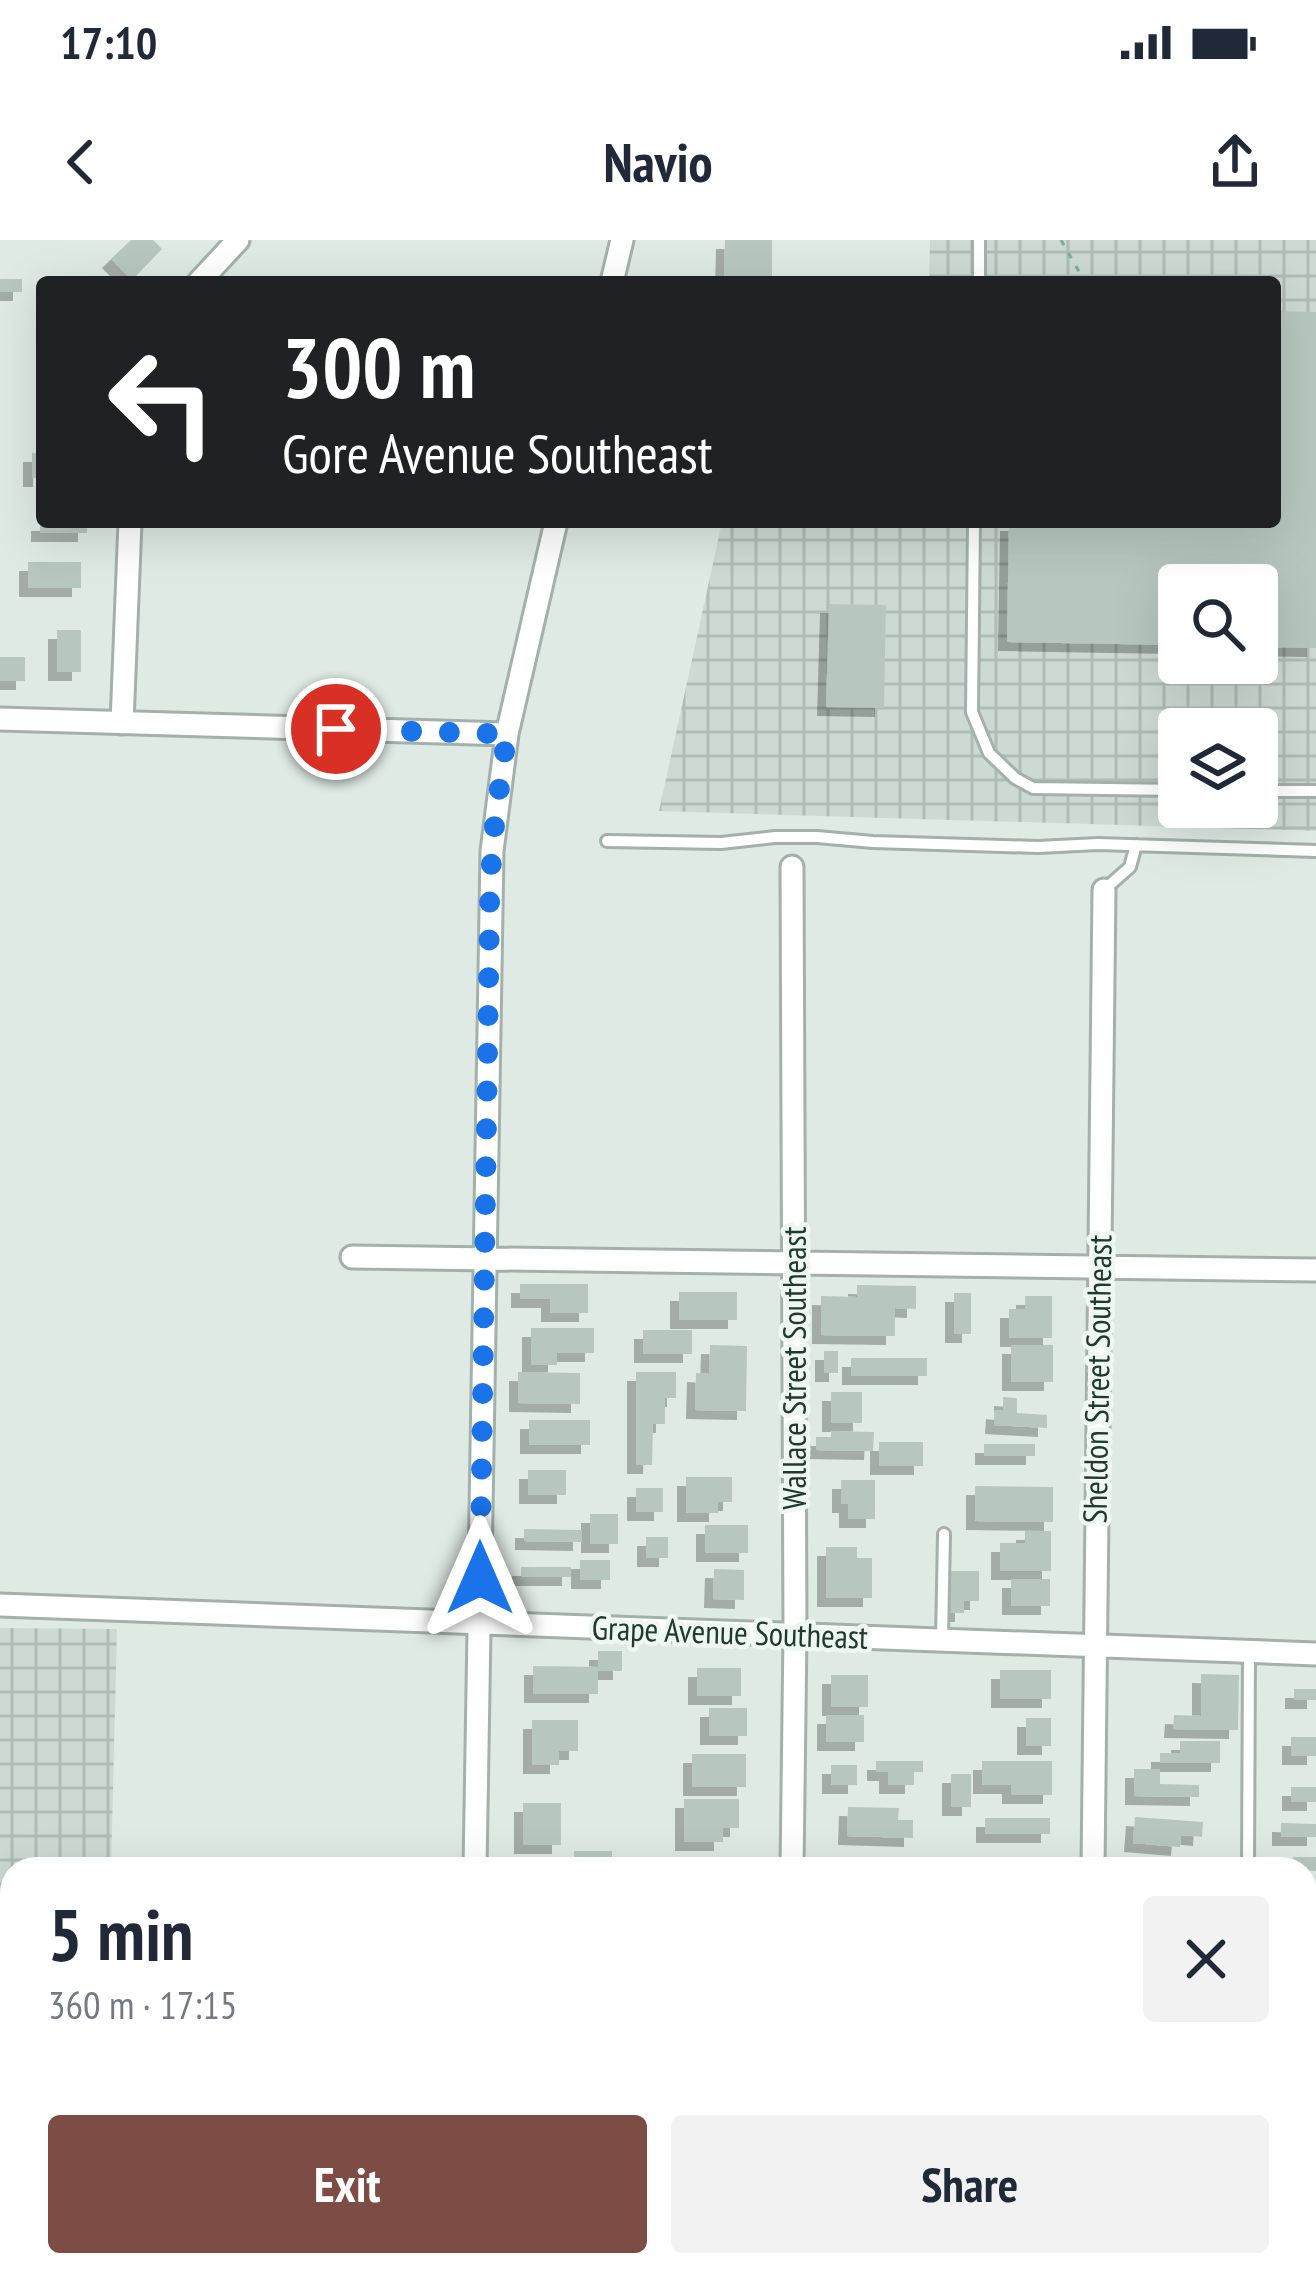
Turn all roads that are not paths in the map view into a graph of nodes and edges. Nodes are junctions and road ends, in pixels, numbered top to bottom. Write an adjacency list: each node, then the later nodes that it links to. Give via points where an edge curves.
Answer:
1 (238, 240): 4 (street)
2 (622, 240): 5 (street)
3 (980, 240): 6 (lane)
4 (205, 276)
5 (613, 276)
6 (979, 276)
7 (130, 528): 11 (street)
8 (555, 528): 12 (street)
9 (974, 528): 13 (lane, via 971,712 989,753 1033,788)
10 (0, 719): 11 (street)
11 (122, 723): 12 (street)
12 (507, 734): 22 (street, via 490,880)
13 (1158, 790)
14 (1278, 790): 15 (lane)
15 (1316, 791)
16 (608, 841): 17 (lane)
17 (1136, 845): 18 (lane); 20 (lane, via 1130,867)
18 (1316, 851)
19 (792, 867): 23 (street, Wallace Street Southeast)
20 (1104, 890): 24 (street, Sheldon Street Southeast)
21 (352, 1257): 22 (street)
22 (484, 1257): 23 (street); 28 (street)
23 (794, 1263): 24 (street); 29 (street, Wallace Street Southeast)
24 (1099, 1268): 25 (street); 31 (street, Sheldon Street Southeast)
25 (1316, 1270)
26 (944, 1534): 30 (lane)
27 (0, 1605): 28 (street, Grape Avenue Southeast)
28 (480, 1624): 29 (street, Grape Avenue Southeast); 34 (street)
29 (795, 1633): 30 (street, Grape Avenue Southeast); 35 (street, Wallace Street Southeast)
30 (942, 1639): 31 (street, Grape Avenue Southeast)
31 (1094, 1645): 32 (street, Grape Avenue Southeast); 36 (street, Sheldon Street Southeast)
32 (1249, 1651): 33 (street, Grape Avenue Southeast); 37 (lane)
33 (1316, 1654)
34 (475, 1857)
35 (792, 1857)
36 (1093, 1857)
37 (1248, 1857)

